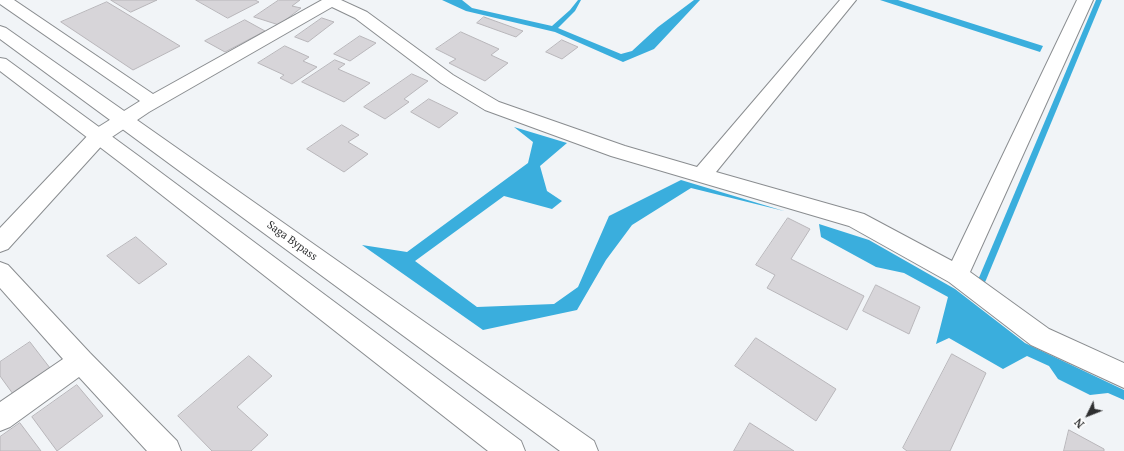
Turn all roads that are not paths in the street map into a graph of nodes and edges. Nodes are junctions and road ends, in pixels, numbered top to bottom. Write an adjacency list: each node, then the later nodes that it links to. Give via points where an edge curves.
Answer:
1 (4, 0): 7 (main road)
2 (332, 0): 7 (main road); 10 (main road, via 361,15 446,79 492,106 618,151)
3 (848, 0): 10 (main road)
4 (1084, 0): 13 (main road)
5 (0, 31): 8 (main road, Saga Bypass)
6 (0, 63): 9 (main road)
7 (153, 102): 8 (main road)
8 (124, 120): 9 (main road); 19 (main road, Saga Bypass)
9 (99, 136): 11 (main road); 18 (main road)
10 (702, 175): 13 (main road, via 856,220)
11 (0, 243)
12 (0, 272): 14 (main road)
13 (957, 275): 15 (main road, via 1040,337)
14 (81, 361): 16 (main road); 17 (main road)
15 (1124, 376)
16 (0, 418)
17 (156, 448)
18 (511, 451)
19 (584, 451)

